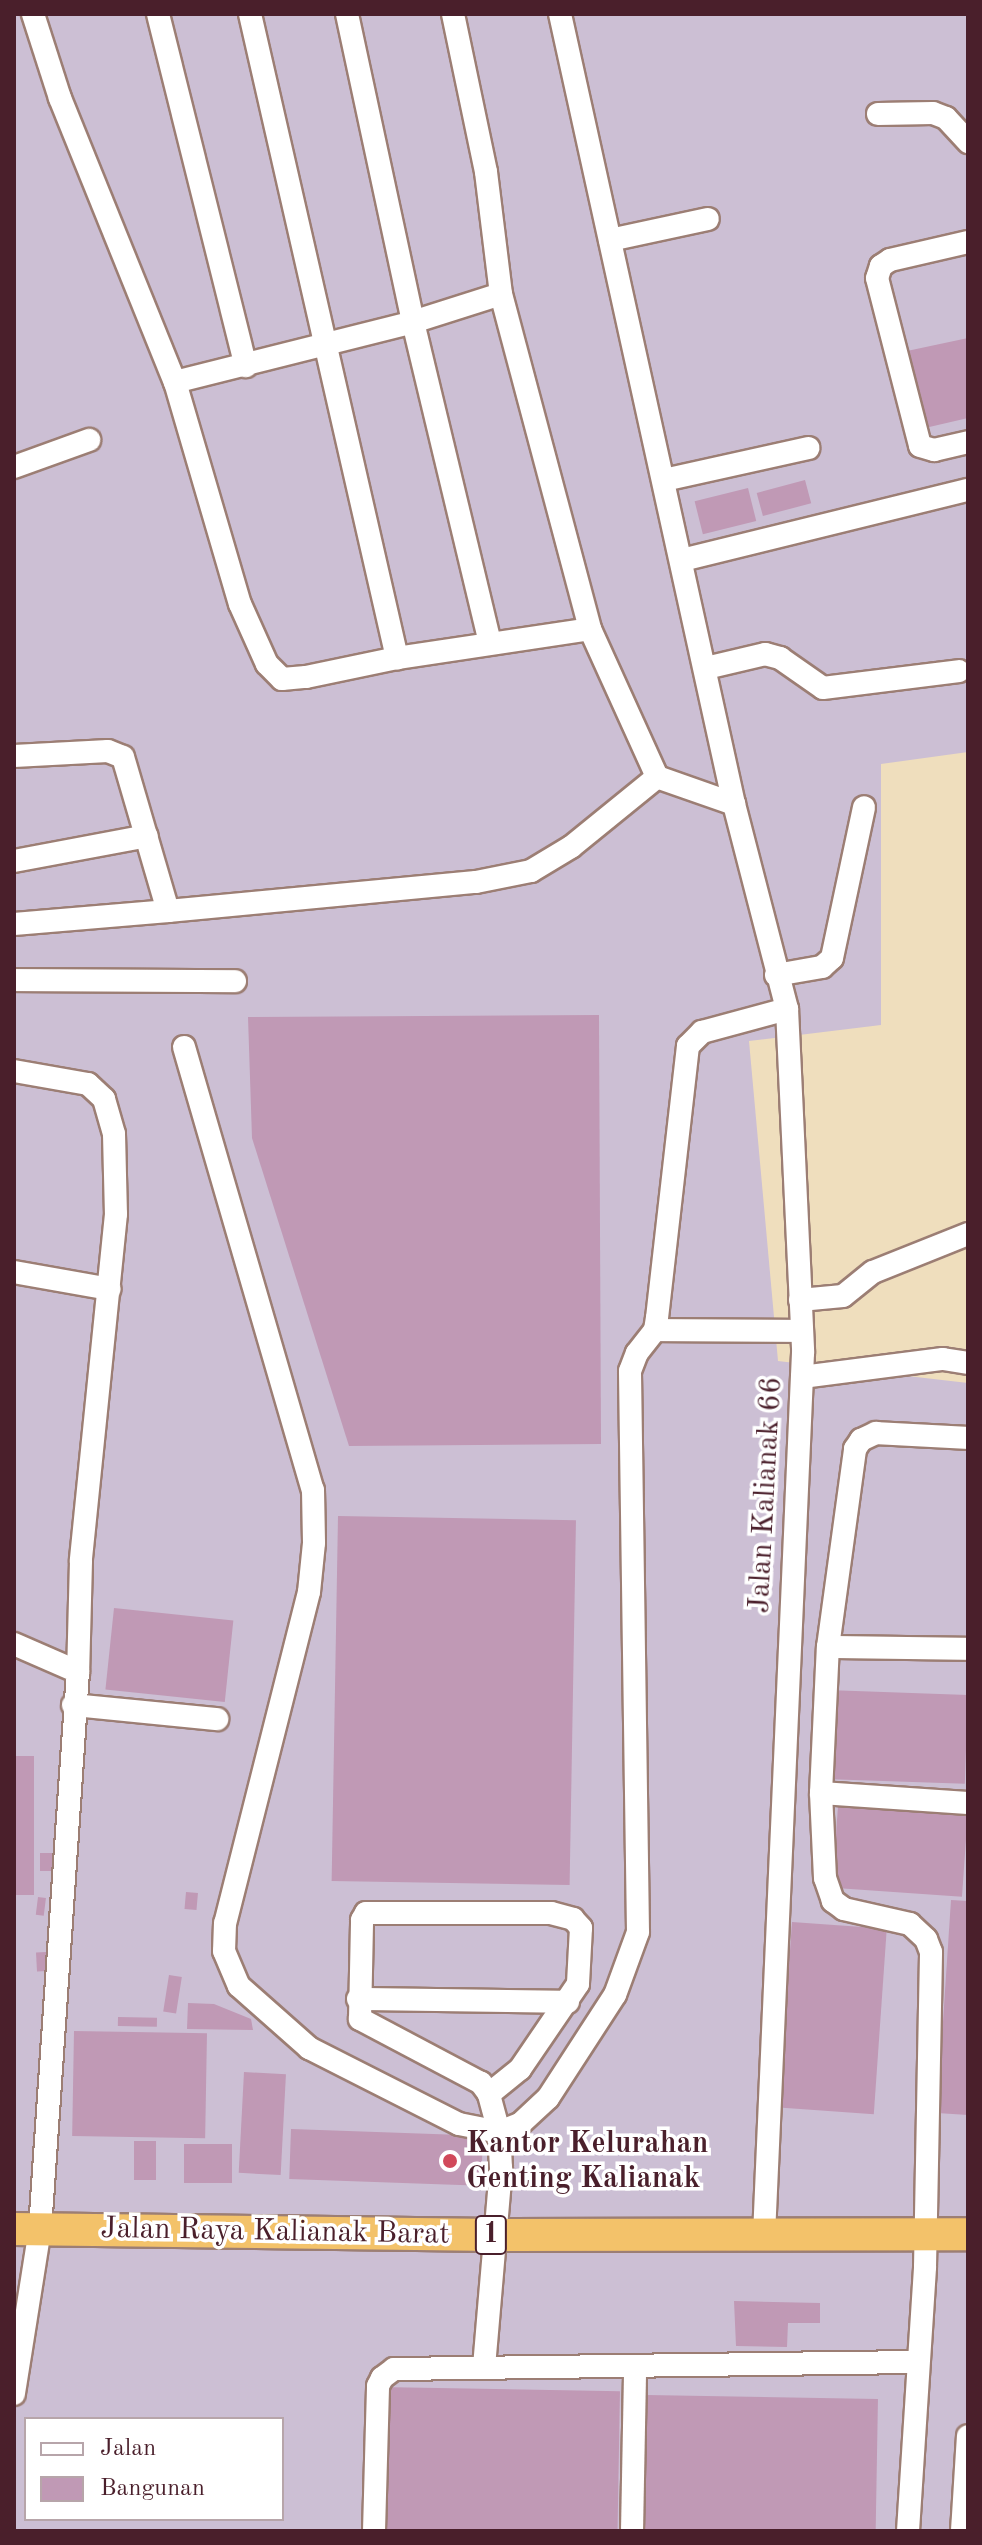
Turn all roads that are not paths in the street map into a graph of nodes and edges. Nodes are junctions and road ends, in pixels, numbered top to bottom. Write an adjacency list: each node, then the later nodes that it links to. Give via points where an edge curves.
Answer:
1 (33, 14): 16 (lane, via 60,98)
2 (158, 14): 15 (lane)
3 (250, 14): 14 (lane)
4 (347, 14): 13 (lane)
5 (453, 14): 12 (lane, via 486,172)
6 (560, 14): 10 (lane, Jalan Kalianak 66)
7 (878, 114): 8 (lane, via 933,113 946,118)
8 (968, 142)
9 (708, 219): 10 (lane)
10 (610, 240): 21 (lane, Jalan Kalianak 66)
11 (968, 242): 18 (lane, via 890,260 877,278 920,446 934,450)
12 (501, 294): 13 (lane); 24 (lane)
13 (413, 322): 14 (lane); 25 (lane)
14 (326, 345): 15 (lane); 26 (lane)
15 (246, 366): 16 (lane)
16 (175, 382): 26 (lane, via 240,604 267,664 282,679)
17 (89, 440): 20 (lane)
18 (968, 442)
19 (808, 448): 21 (lane)
20 (14, 467)
21 (664, 480): 23 (lane, Jalan Kalianak 66)
22 (968, 490): 23 (lane)
23 (682, 560): 27 (lane, Jalan Kalianak 66)
24 (590, 629): 25 (lane); 30 (lane)
25 (490, 643): 26 (lane)
26 (397, 658)
27 (706, 668): 28 (lane, via 765,654 780,658 823,688); 31 (lane, Jalan Kalianak 66)
28 (959, 671)
29 (14, 756): 33 (lane, via 108,751 123,757)
30 (657, 777): 31 (lane); 35 (lane, via 571,847 531,871 476,882)
31 (734, 804): 37 (lane, Jalan Kalianak 66)
32 (864, 807): 37 (lane, via 832,958 822,967)
33 (147, 836): 34 (lane); 35 (lane)
34 (14, 861)
35 (168, 911): 36 (lane)
36 (14, 924)
37 (776, 975): 40 (lane, Jalan Kalianak 66)
38 (14, 980): 39 (lane)
39 (235, 981)
40 (787, 1009): 46 (lane, Jalan Kalianak 66); 47 (lane, via 702,1032 688,1046)
41 (184, 1047): 63 (lane, via 313,1490 309,1592 225,1923 224,1951 239,1986 309,2048 459,2124)
42 (14, 1071): 45 (lane, via 88,1084 104,1099 114,1134 116,1214)
43 (968, 1234): 46 (lane, via 873,1272 843,1296)
44 (14, 1272): 45 (lane)
45 (109, 1289): 55 (lane, via 81,1561)
46 (800, 1300): 48 (lane, Jalan Kalianak 66)
47 (655, 1330): 48 (lane); 63 (lane, via 630,1371 638,1932 615,1995 548,2098 520,2124)
48 (802, 1331): 50 (lane, Jalan Kalianak 66)
49 (968, 1363): 50 (lane, via 943,1359)
50 (802, 1377): 67 (lane, Jalan Kalianak 66)
51 (968, 1438): 53 (lane, via 876,1433 861,1440 855,1449)
52 (14, 1644): 55 (lane)
53 (828, 1647): 54 (lane); 58 (lane)
54 (968, 1649)
55 (78, 1672): 56 (lane)
56 (73, 1705): 57 (lane); 64 (lane)
57 (217, 1719)
58 (821, 1793): 59 (lane); 68 (lane, via 825,1878 833,1901 844,1909 910,1924 931,1952)
59 (968, 1803)
60 (358, 1999): 61 (lane); 61 (lane, via 366,1913 551,1913 573,1919 581,1928 580,1974); 62 (lane, via 363,2024 481,2083)
61 (568, 2002): 62 (lane, via 520,2069)
62 (489, 2094): 63 (lane)
63 (499, 2132): 66 (lane)
64 (27, 2229): 66 (highway, Jalan Raya Kalianak Barat / 1); 72 (lane)
65 (968, 2234): 68 (highway, Jalan Raya Kalianak Barat / 1)
66 (496, 2235): 67 (highway, Jalan Raya Kalianak Barat / 1); 70 (lane)
67 (764, 2235): 68 (highway, Jalan Raya Kalianak Barat / 1)
68 (924, 2235): 69 (lane)
69 (917, 2362): 71 (lane); 76 (lane)
70 (484, 2367): 71 (lane); 74 (lane, via 394,2369 382,2378)
71 (635, 2369): 75 (lane)
72 (14, 2394)
73 (968, 2436): 77 (lane)
74 (374, 2531)
75 (632, 2531)
76 (908, 2531)
77 (962, 2531)

